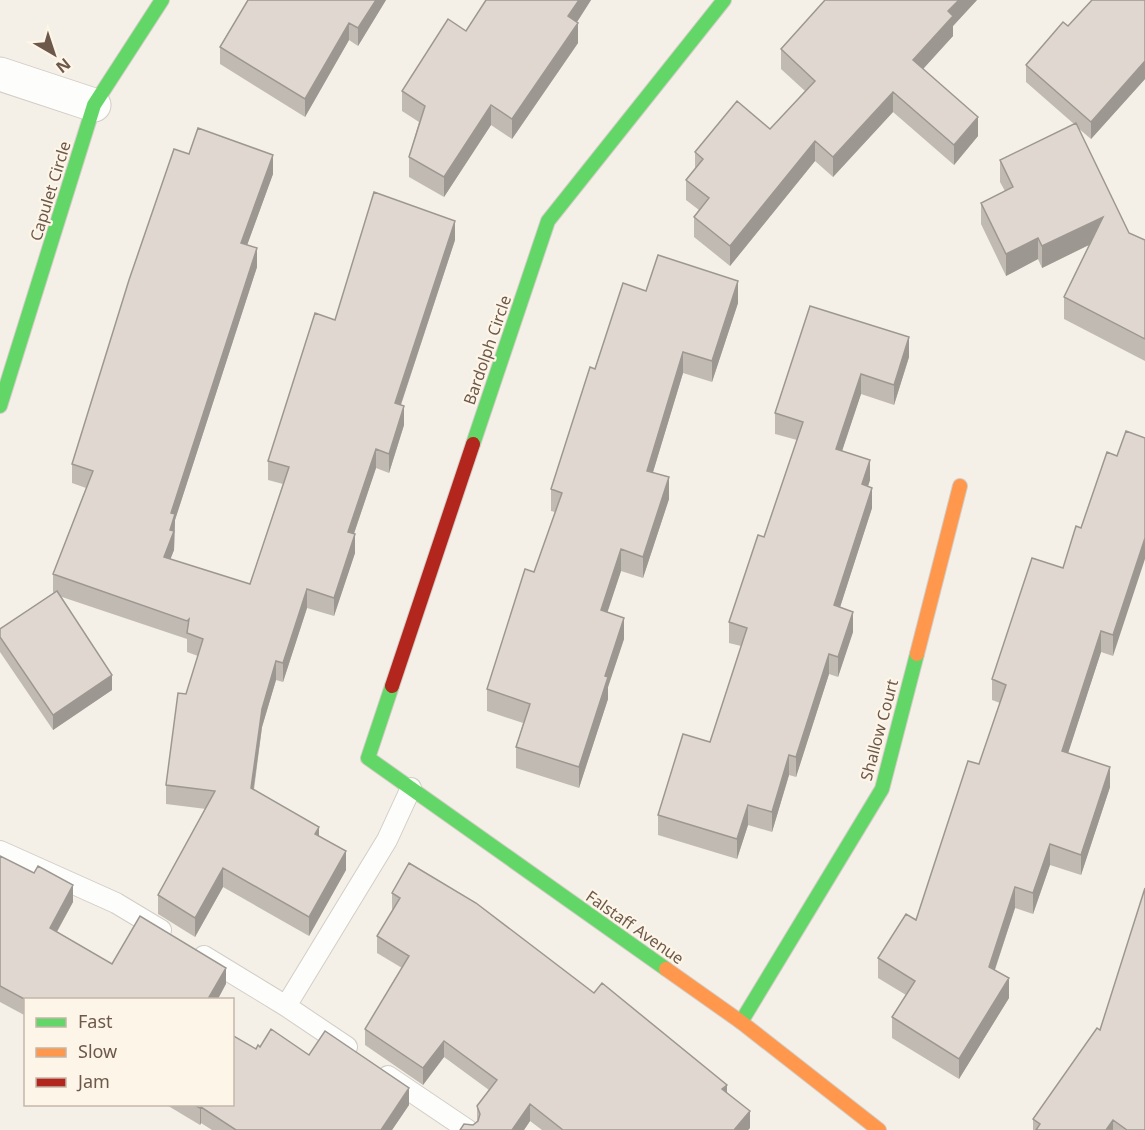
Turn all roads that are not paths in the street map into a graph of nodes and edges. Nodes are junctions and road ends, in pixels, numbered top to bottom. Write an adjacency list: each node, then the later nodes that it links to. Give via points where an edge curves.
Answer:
1 (162, 0): 4 (street, Capulet Circle)
2 (724, 0): 7 (street, Bardolph Circle, via 548,221)
3 (0, 74): 4 (street)
4 (94, 105): 5 (street, Capulet Circle)
5 (0, 406)
6 (960, 486): 11 (street, Shallow Court, via 882,789)
7 (368, 758): 8 (street, Falstaff Avenue)
8 (411, 789): 10 (lane, via 387,840); 11 (street, Falstaff Avenue)
9 (0, 850): 10 (lane, via 116,903)
10 (286, 1006): 12 (lane)
11 (741, 1022): 13 (street, Falstaff Avenue)
12 (468, 1130)
13 (879, 1130)

